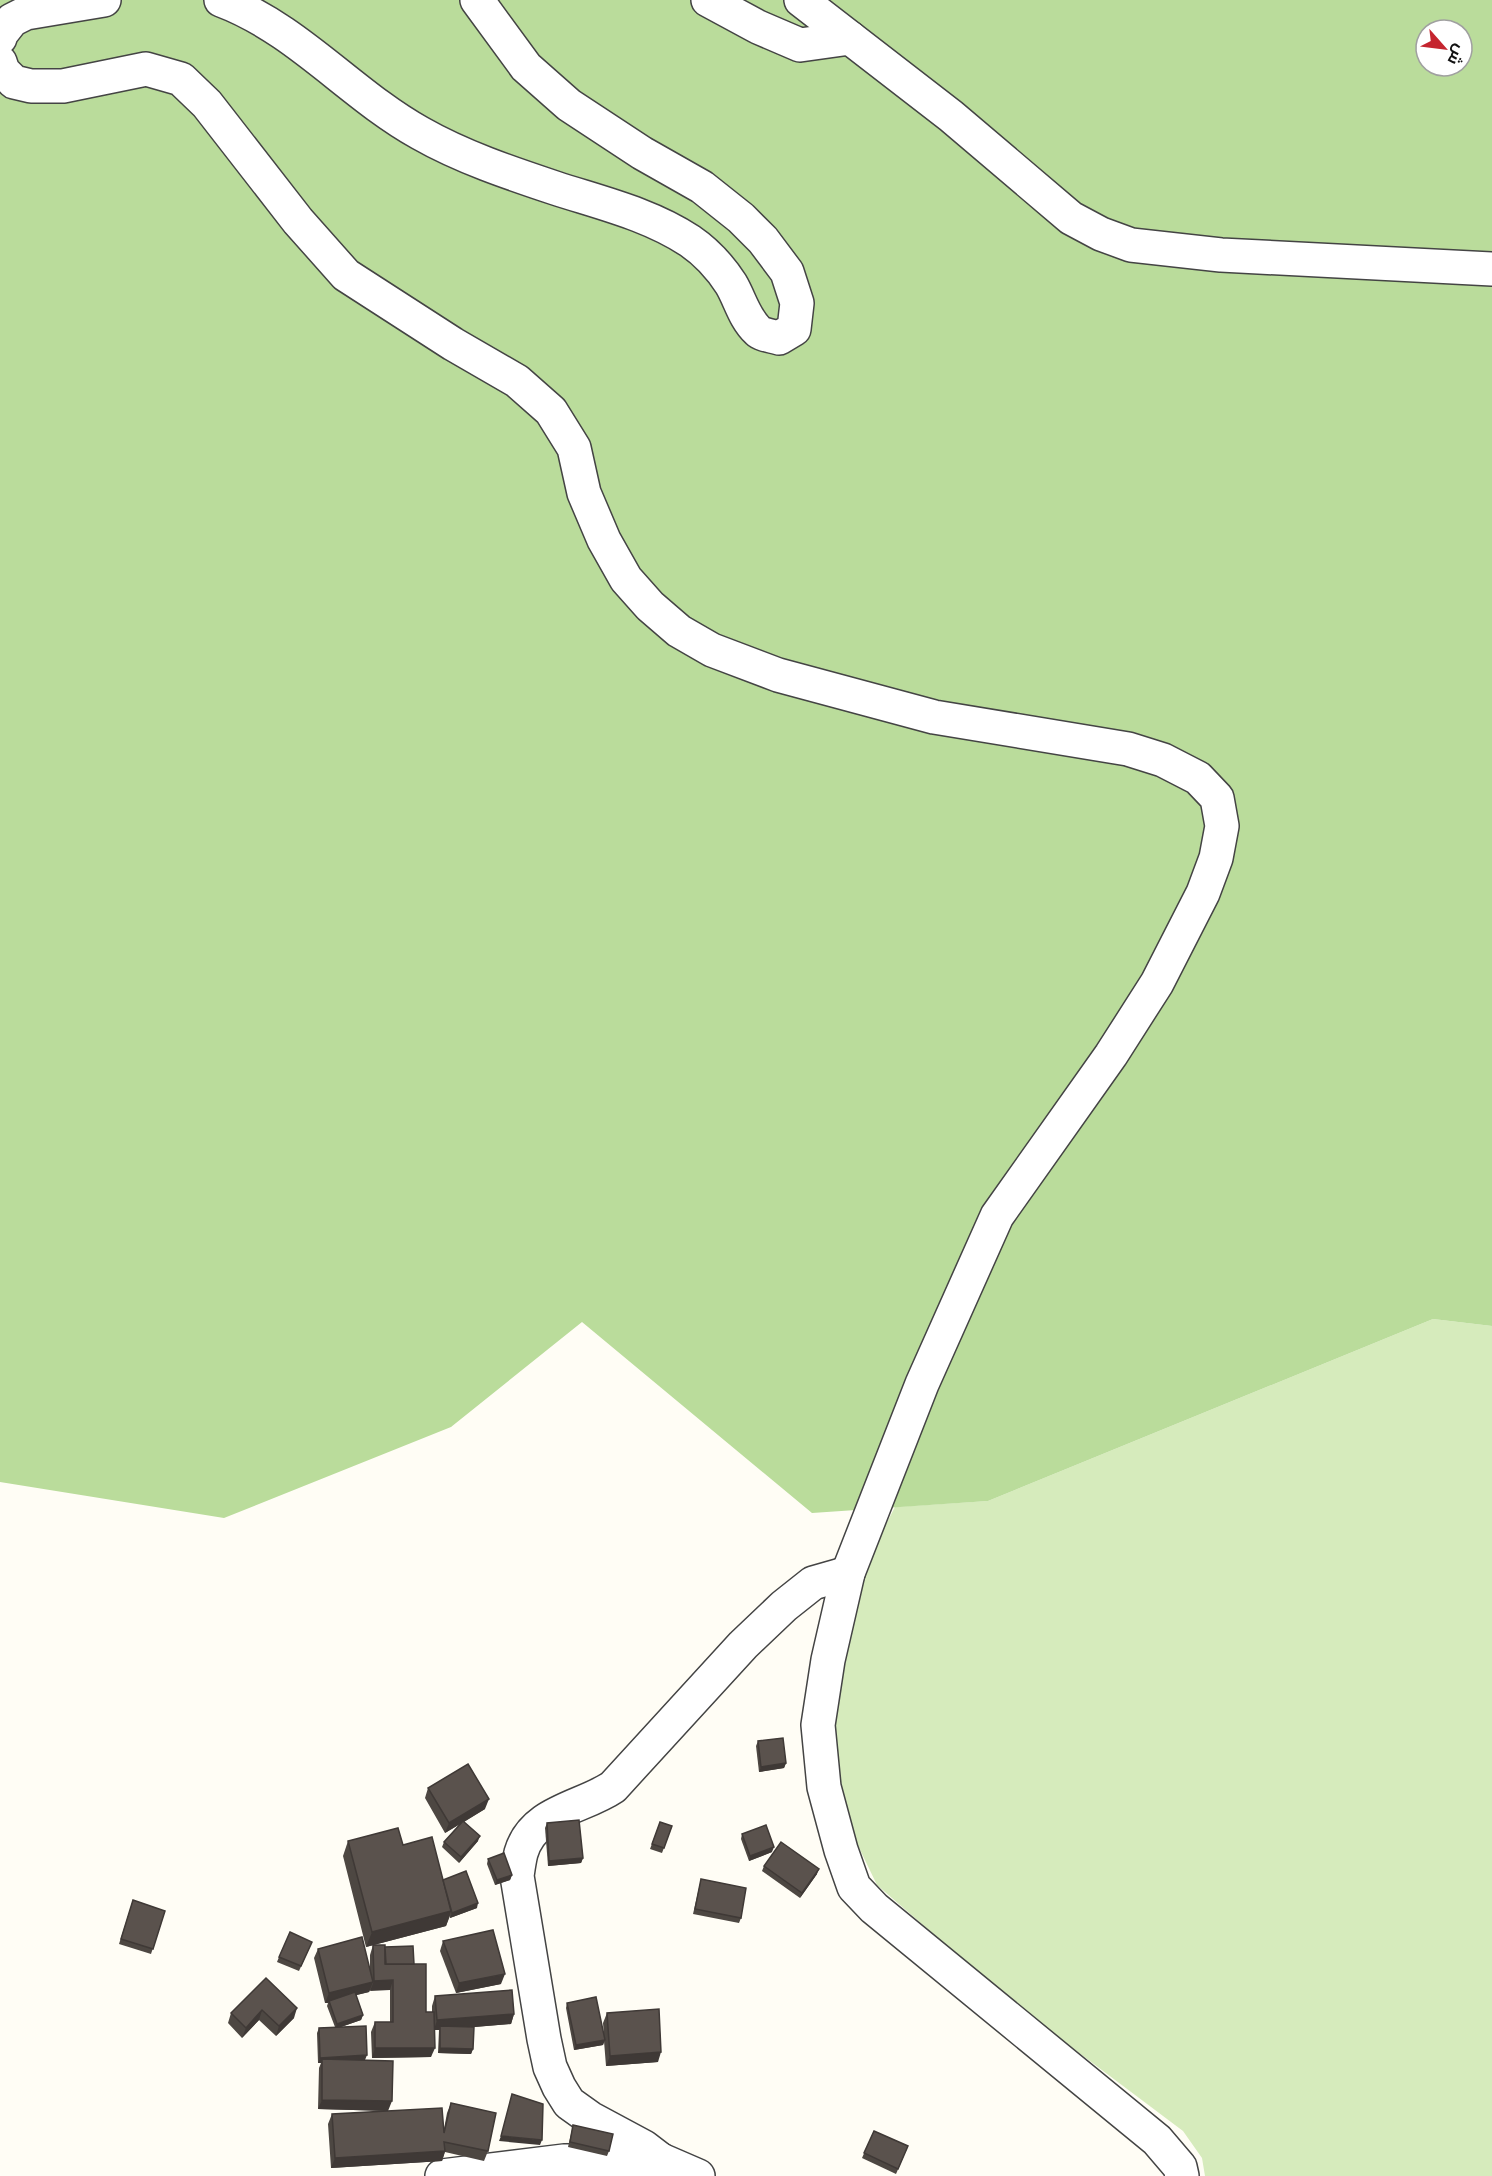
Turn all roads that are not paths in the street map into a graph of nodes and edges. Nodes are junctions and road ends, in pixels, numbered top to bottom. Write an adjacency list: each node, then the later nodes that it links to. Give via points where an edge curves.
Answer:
1 (104, 0): 6 (street, via 27,13 12,20)
2 (221, 0): 3 (street, via 248,10 288,35 374,103 421,134 489,165 662,225 712,259 759,332 779,338 794,329 797,303 787,272 764,240 702,187 569,105 526,67)
3 (477, 0)
4 (708, 0): 7 (street, via 800,45)
5 (801, 0): 7 (street)
6 (0, 38)
7 (850, 38): 9 (street, via 951,116 1071,218 1131,245 1221,255)
8 (0, 62): 10 (street, via 14,82 31,86 63,86 146,69 180,79 207,104 276,194 346,274 517,381 551,411 574,448 584,493 626,579 679,631 712,650 778,675 934,717 1128,749 1163,760 1198,778 1217,798 1222,826 1203,893 1157,983 997,1216 922,1384)
9 (1492, 268)
10 (848, 1573): 11 (street, via 813,1583 798,1594 743,1645 613,1787 554,1813 535,1829 522,1851 518,1885 544,2038 559,2088 569,2103 590,2118); 15 (street, via 818,1725 824,1787 854,1887 874,1908 1157,2140 1180,2167)
11 (661, 2160): 12 (street); 14 (street)
12 (564, 2168): 13 (street)
13 (442, 2176)
14 (698, 2176)
15 (1182, 2176)

